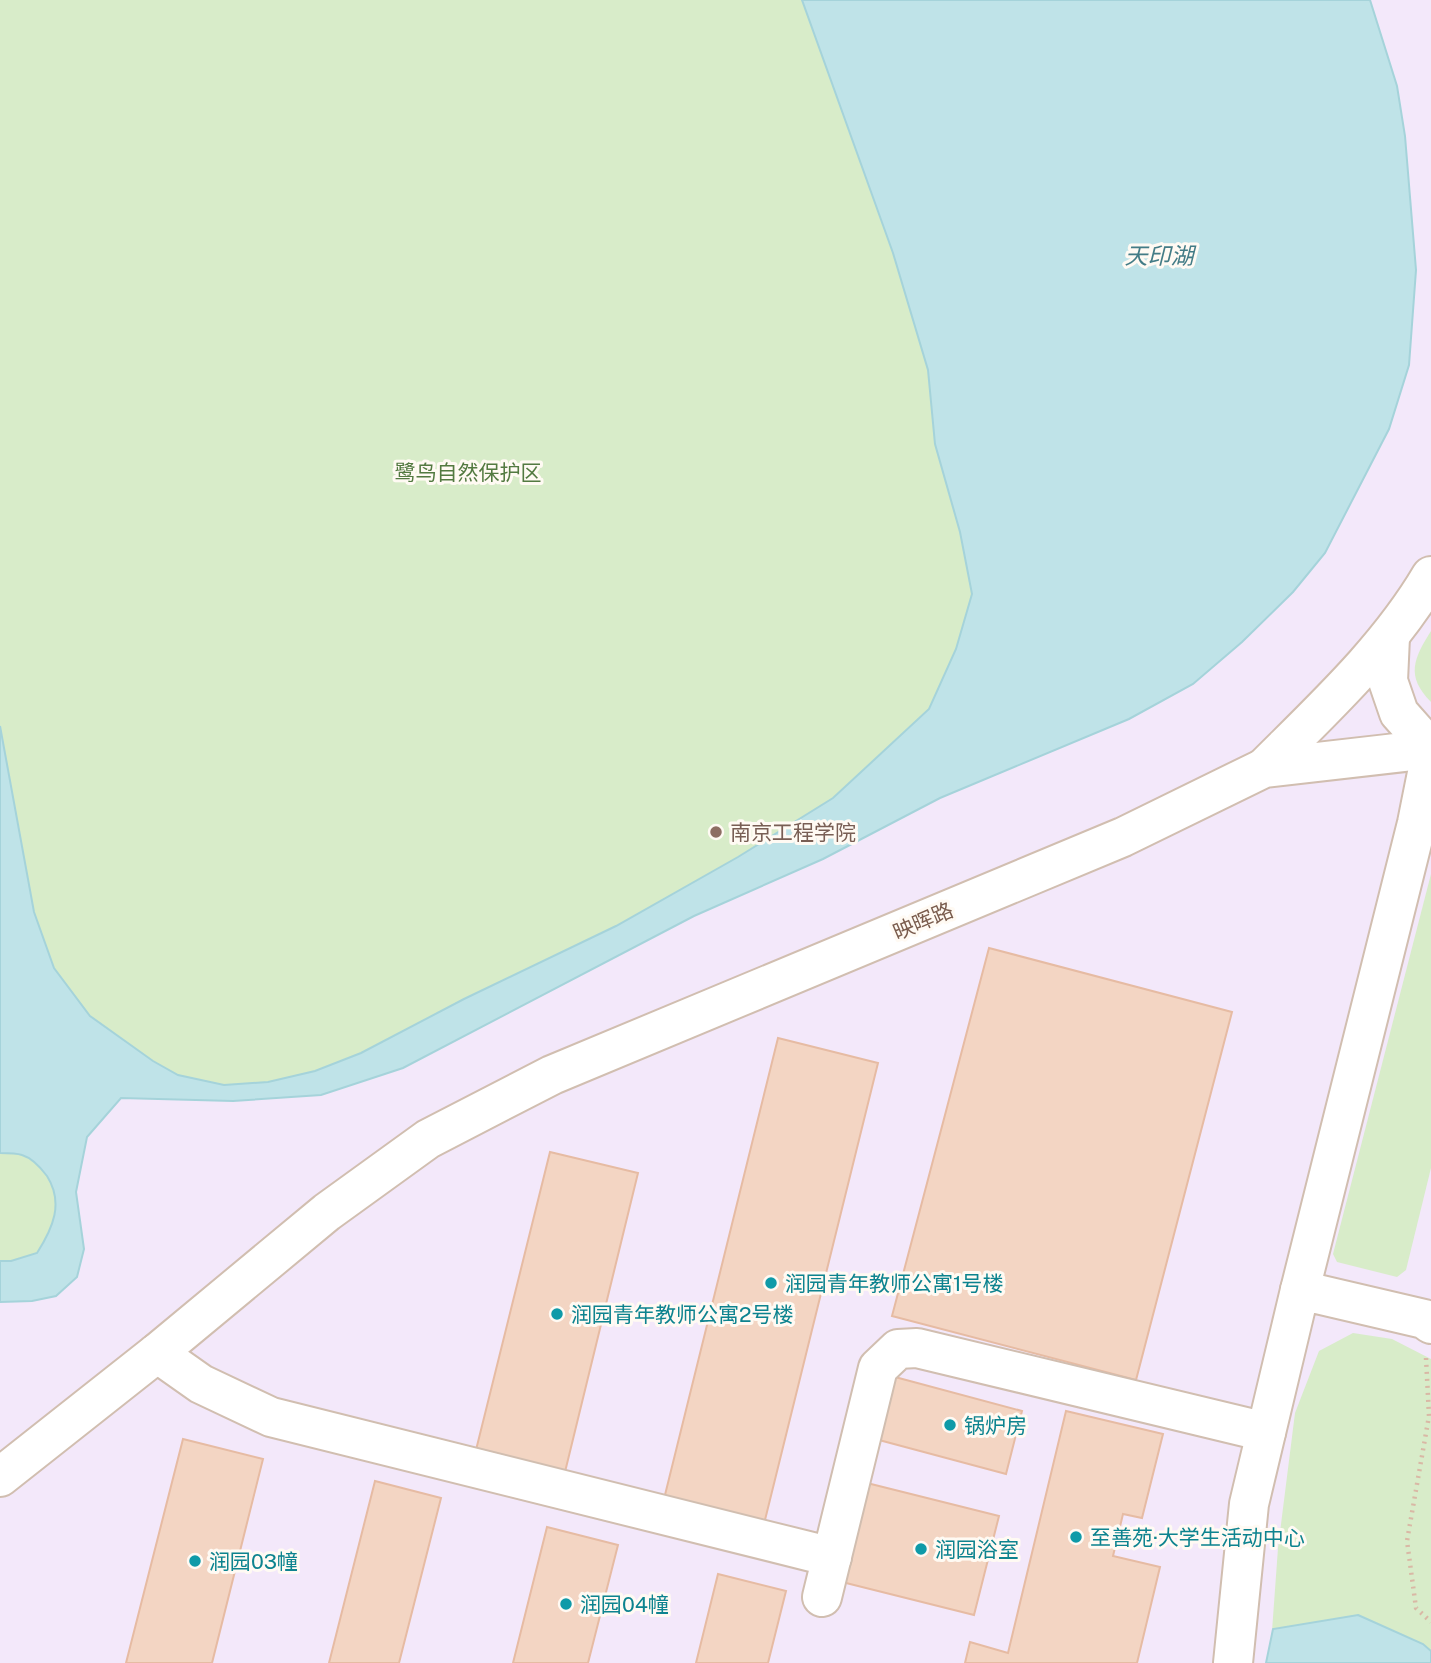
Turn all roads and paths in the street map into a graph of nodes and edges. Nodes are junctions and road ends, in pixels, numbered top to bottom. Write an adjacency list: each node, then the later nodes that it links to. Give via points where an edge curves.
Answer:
1 (1431, 576): 2 (street)
2 (1390, 636): 3 (street, via 1388,681 1399,713); 4 (street)
3 (1431, 750): 4 (street, 映晖路); 5 (street, via 1417,823)
4 (1265, 768): 7 (street, 映晖路, via 1123,837 552,1075 428,1139 327,1212)
5 (1300, 1290): 6 (street); 8 (street)
6 (1429, 1311): 12 (path, via 1429,1416 1407,1541 1416,1608)
7 (156, 1353): 9 (street, 映晖路); 10 (street, via 201,1384 271,1417)
8 (1266, 1432): 10 (street, via 916,1348 898,1349 878,1368); 13 (street, via 1249,1504)
9 (0, 1477)
10 (832, 1557): 11 (street)
11 (822, 1597)
12 (1431, 1622)
13 (1233, 1663)

